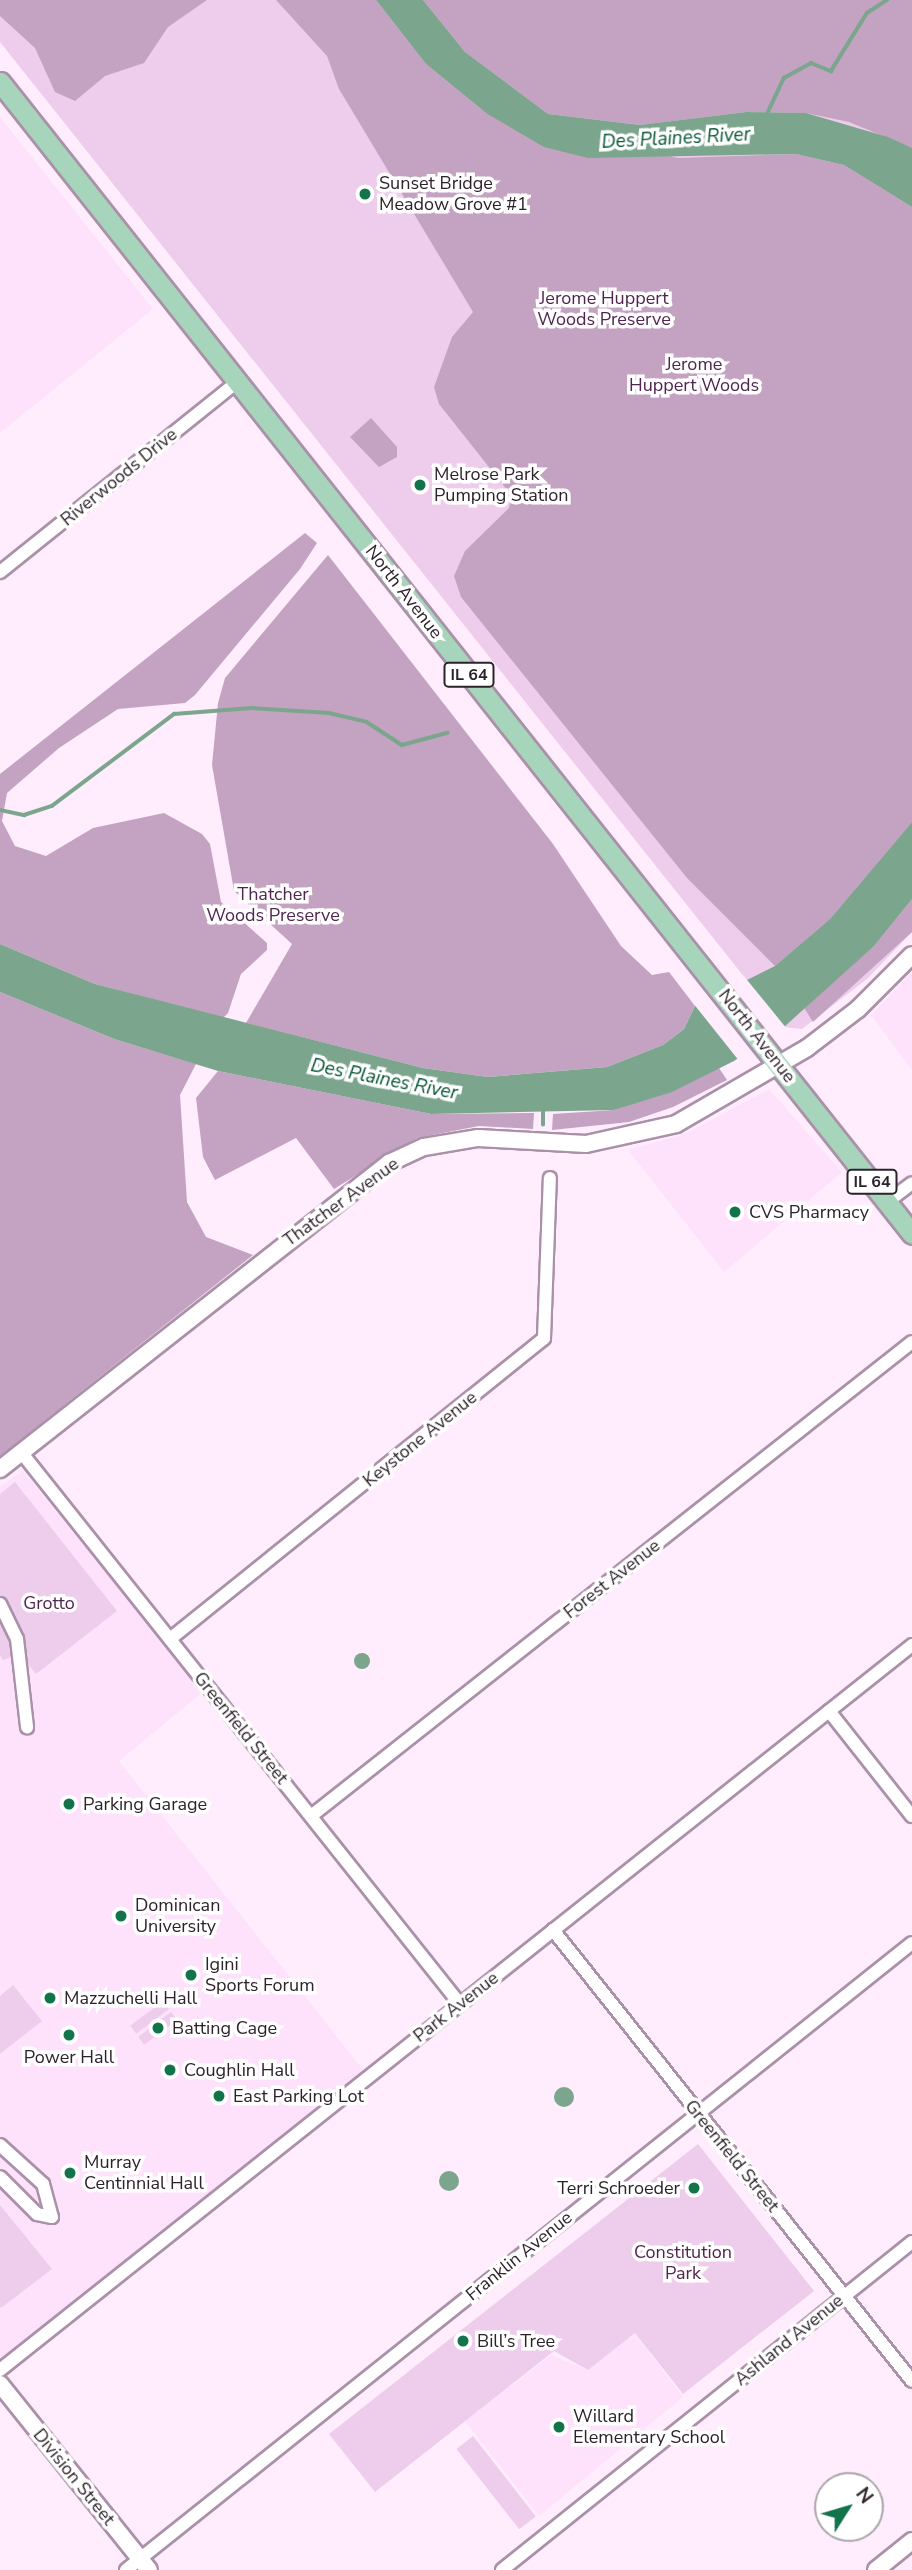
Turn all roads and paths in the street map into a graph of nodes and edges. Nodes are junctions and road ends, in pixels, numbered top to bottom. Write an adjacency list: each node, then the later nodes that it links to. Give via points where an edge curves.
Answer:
1 (0, 82): 2 (main road, North Avenue / IL 64)
2 (237, 382): 3 (street, Riverwoods Drive); 5 (main road, North Avenue / IL 64)
3 (0, 572)
4 (912, 955): 5 (street, Thatcher Avenue, via 858,1009)
5 (780, 1066): 8 (main road, North Avenue / IL 64); 11 (street, Thatcher Avenue, via 702,1112 625,1138 564,1145 478,1138 409,1153 363,1181)
6 (550, 1178): 14 (street, Keystone Avenue, via 544,1338)
7 (912, 1183): 8 (street)
8 (887, 1202): 9 (main road, North Avenue / IL 64)
9 (912, 1234)
10 (912, 1342): 18 (street, Forest Avenue)
11 (21, 1452): 12 (street, Thatcher Avenue); 14 (street, Greenfield Street)
12 (0, 1469)
13 (0, 1604): 17 (street, via 17,1639)
14 (170, 1639): 18 (street, Greenfield Street)
15 (912, 1645): 16 (street, Park Avenue)
16 (828, 1711): 19 (street); 20 (street, Park Avenue)
17 (27, 1727)
18 (311, 1816): 22 (street, Greenfield Street)
19 (912, 1816)
20 (553, 1930): 22 (street, Park Avenue); 23 (street, Greenfield Street)
21 (912, 1943): 23 (street, Franklin Avenue)
22 (460, 2004): 28 (street, Park Avenue)
23 (698, 2113): 27 (street, Greenfield Street); 32 (street, Franklin Avenue)
24 (0, 2145): 25 (street, via 43,2184 52,2217 37,2214)
25 (0, 2177)
26 (912, 2242): 27 (street, Ashland Avenue)
27 (845, 2296): 29 (street, Greenfield Street); 34 (street, Ashland Avenue)
28 (0, 2370)
29 (912, 2381)
30 (0, 2384): 32 (street, Division Street)
31 (912, 2541): 35 (street)
32 (144, 2564): 33 (street, Franklin Avenue)
33 (126, 2570)
34 (502, 2570)
35 (876, 2570)

